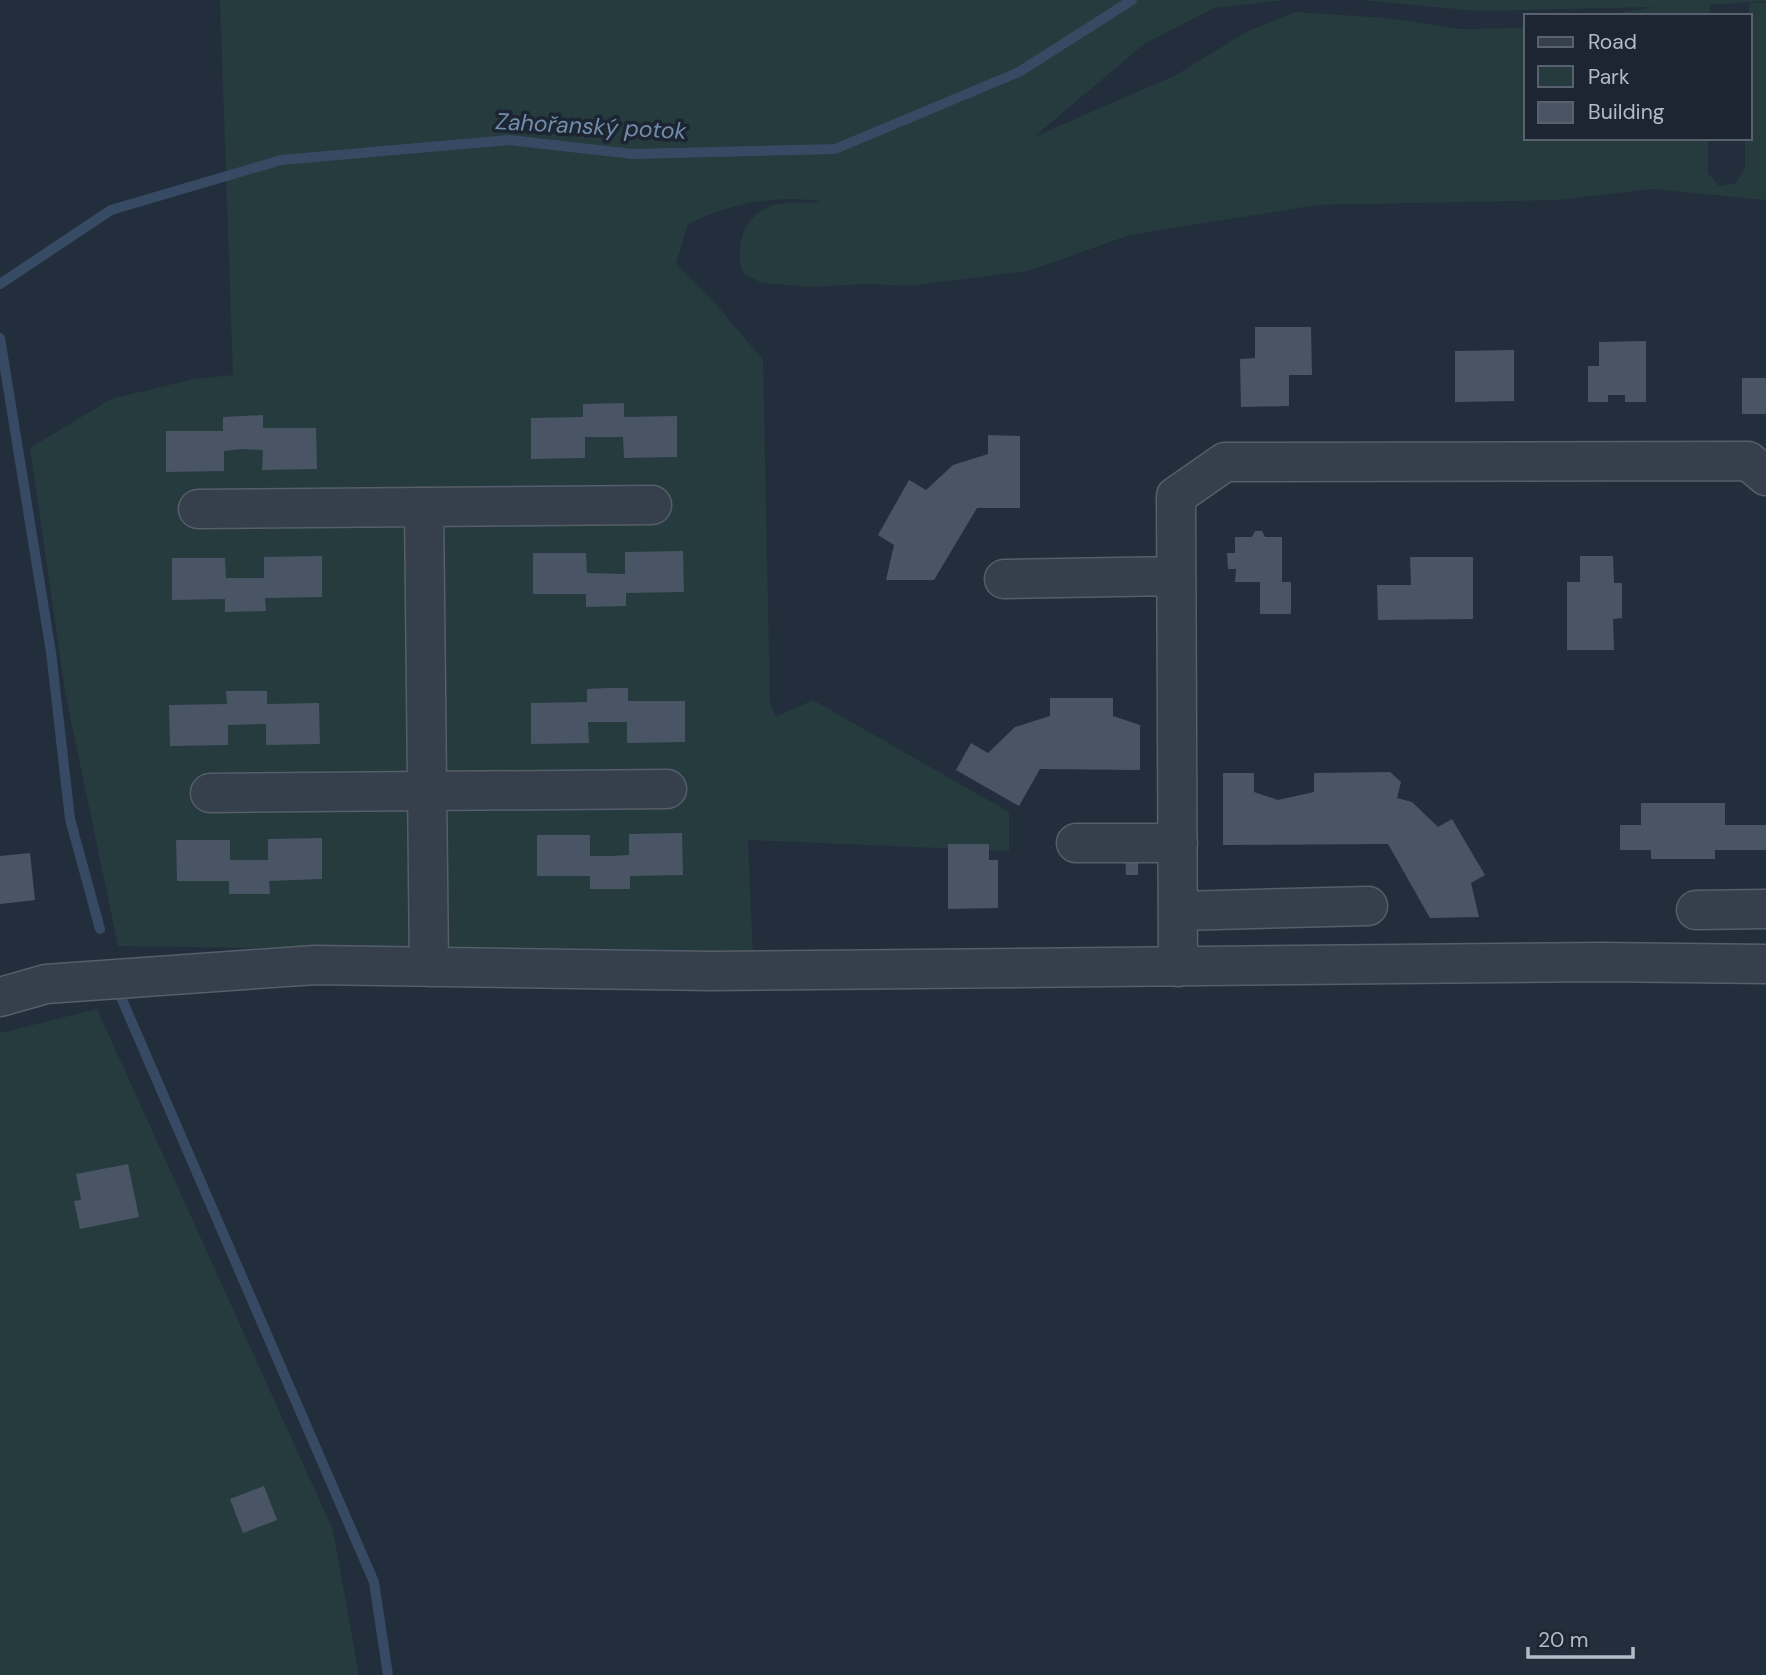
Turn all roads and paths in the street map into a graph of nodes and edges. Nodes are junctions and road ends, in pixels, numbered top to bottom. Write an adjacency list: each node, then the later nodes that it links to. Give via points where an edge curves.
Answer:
1 (1766, 477): 5 (street, via 1748,461 1225,462 1176,496)
2 (652, 505): 3 (street)
3 (424, 507): 4 (street); 8 (street)
4 (198, 509)
5 (1177, 576): 6 (street); 11 (street)
6 (1004, 579)
7 (667, 789): 8 (street)
8 (427, 792): 9 (street); 17 (street)
9 (210, 793)
10 (1076, 843): 11 (street)
11 (1178, 843): 15 (street)
12 (1368, 906): 15 (street)
13 (1766, 909): 14 (street)
14 (1696, 910)
15 (1179, 911): 18 (street)
16 (1766, 964): 18 (street)
17 (429, 967): 18 (street, via 739,971); 19 (street, via 315,965 46,984)
18 (1178, 967)
19 (0, 997)

